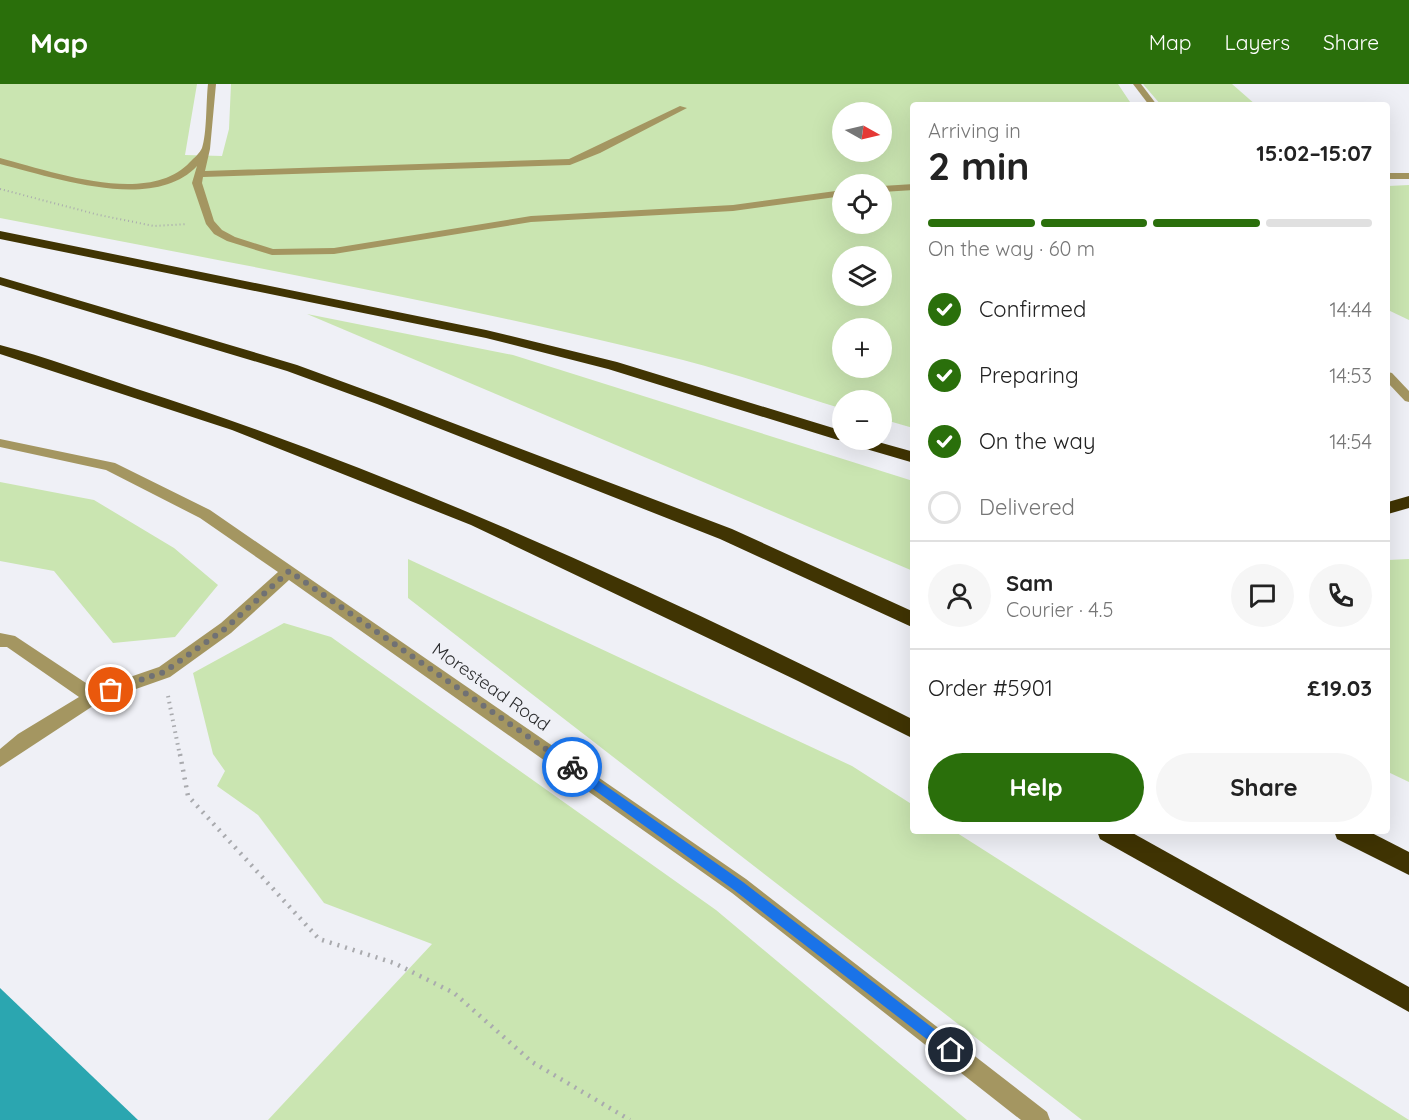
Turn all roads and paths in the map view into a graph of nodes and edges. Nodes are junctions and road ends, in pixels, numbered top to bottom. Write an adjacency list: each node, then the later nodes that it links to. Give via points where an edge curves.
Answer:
1 (212, 84): 5 (street)
2 (1137, 84): 3 (street)
3 (1151, 102)
4 (683, 108): 7 (street, via 570,162)
5 (206, 149): 6 (street, via 183,173 163,181 129,186 104,185); 7 (street)
6 (0, 161)
7 (199, 174): 14 (street, via 197,183)
8 (1390, 176): 9 (street)
9 (1409, 176)
10 (910, 187): 11 (street)
11 (892, 188)
12 (0, 189): 14 (path, via 154,226)
13 (832, 194): 14 (street, via 733,208 531,219 302,253 252,247 218,232)
14 (209, 222)
15 (0, 235): 22 (highway, via 486,334 612,365)
16 (0, 281): 29 (highway, via 292,368 726,534)
17 (0, 349): 33 (highway, via 237,426 477,521)
18 (1390, 376): 20 (street)
19 (1390, 377): 21 (street)
20 (1409, 384)
21 (1409, 398)
22 (832, 433)
23 (0, 443): 28 (street, Morestead Road, via 110,466 205,513)
24 (887, 450): 25 (highway)
25 (910, 457)
26 (1409, 502): 27 (highway)
27 (1390, 507)
28 (289, 571): 31 (street, via 226,628); 40 (street, Morestead Road, via 738,886)
29 (910, 619)
30 (0, 640): 32 (street, via 10,641)
31 (164, 672): 32 (street); 39 (path, via 188,796 319,939 394,963 454,993 532,1062)
32 (93, 697): 34 (street)
33 (910, 728)
34 (0, 759)
35 (1113, 834): 38 (highway)
36 (1351, 834): 37 (highway)
37 (1409, 864)
38 (1409, 1000)
39 (630, 1120)
40 (1039, 1120)

